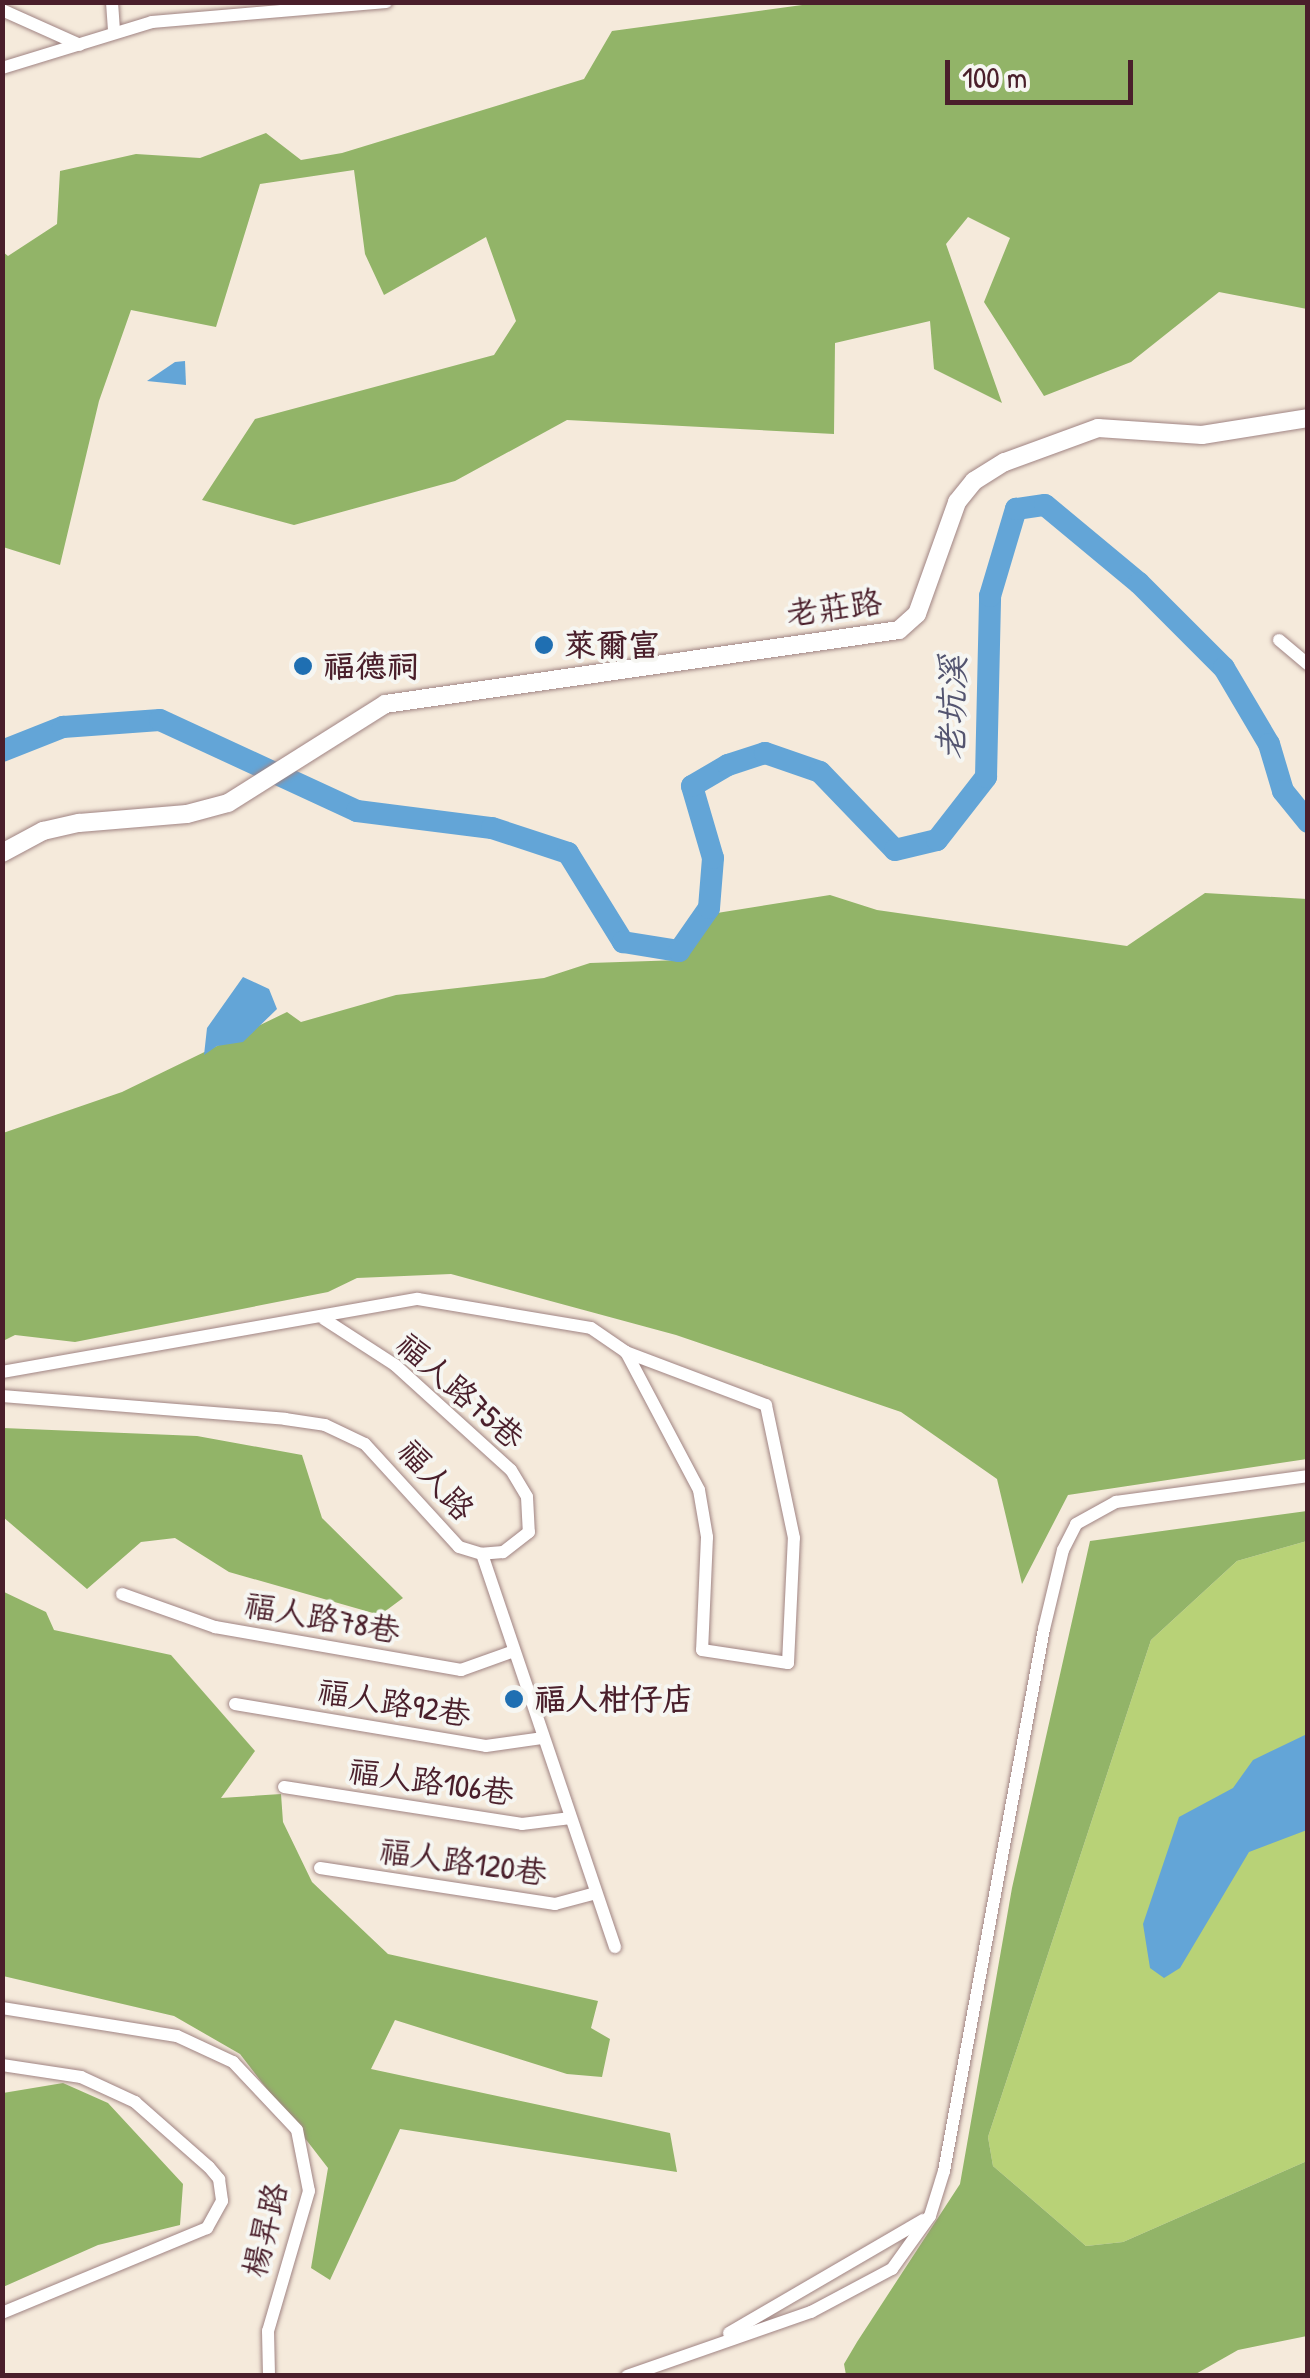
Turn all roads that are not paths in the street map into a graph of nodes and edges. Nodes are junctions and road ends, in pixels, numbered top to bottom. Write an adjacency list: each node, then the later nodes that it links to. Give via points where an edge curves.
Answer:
1 (112, 2): 7 (street)
2 (306, 2): 6 (street)
3 (386, 2): 4 (street)
4 (370, 5): 6 (street)
5 (2, 10): 8 (street)
6 (329, 12): 7 (street, via 152,22)
7 (114, 32): 8 (street)
8 (80, 45): 9 (street)
9 (2, 68)
10 (1308, 418): 13 (street, 老莊路, via 1202,435 1098,428 1005,462 974,481 957,502 917,614 899,630 399,701 228,803 42,831)
11 (1280, 640): 12 (street)
12 (1308, 664)
13 (2, 854)
14 (324, 1320): 15 (street, 福人路75巷, via 418,1299 544,1316 613,1337); 16 (street, 福人路75巷); 19 (street, 福人路75巷, via 395,1365 511,1470 527,1497 529,1532 503,1552)
15 (626, 1352): 15 (street, 福人路75巷, via 766,1405 794,1538 788,1664 702,1650 707,1537 699,1490)
16 (2, 1372)
17 (2, 1396): 19 (street, 福人路, via 326,1425 365,1444 459,1547)
18 (1308, 1476): 31 (street, via 1116,1502 1076,1524 1062,1550)
19 (482, 1554): 21 (street, 福人路)
20 (122, 1594): 21 (street, 福人路78巷, via 215,1627 461,1670)
21 (514, 1652): 23 (street, 福人路)
22 (236, 1704): 23 (street, 福人路92巷, via 486,1746)
23 (544, 1738): 25 (street, 福人路)
24 (284, 1787): 25 (street, 福人路106巷, via 522,1824)
25 (571, 1818): 27 (street, 福人路)
26 (320, 1868): 27 (street, 福人路120巷, via 555,1904)
27 (596, 1893): 28 (street, 福人路)
28 (615, 1948)
29 (2, 2008): 34 (street, 楊昇路, via 177,2036 233,2062 297,2130 309,2191 268,2331)
30 (2, 2064): 32 (street, 楊昇路, via 81,2077 135,2102 220,2179 222,2202 208,2228)
31 (930, 2216): 33 (street); 33 (street, via 892,2269 811,2312)
32 (2, 2313)
33 (720, 2338): 35 (street)
34 (268, 2376)
35 (627, 2376)

